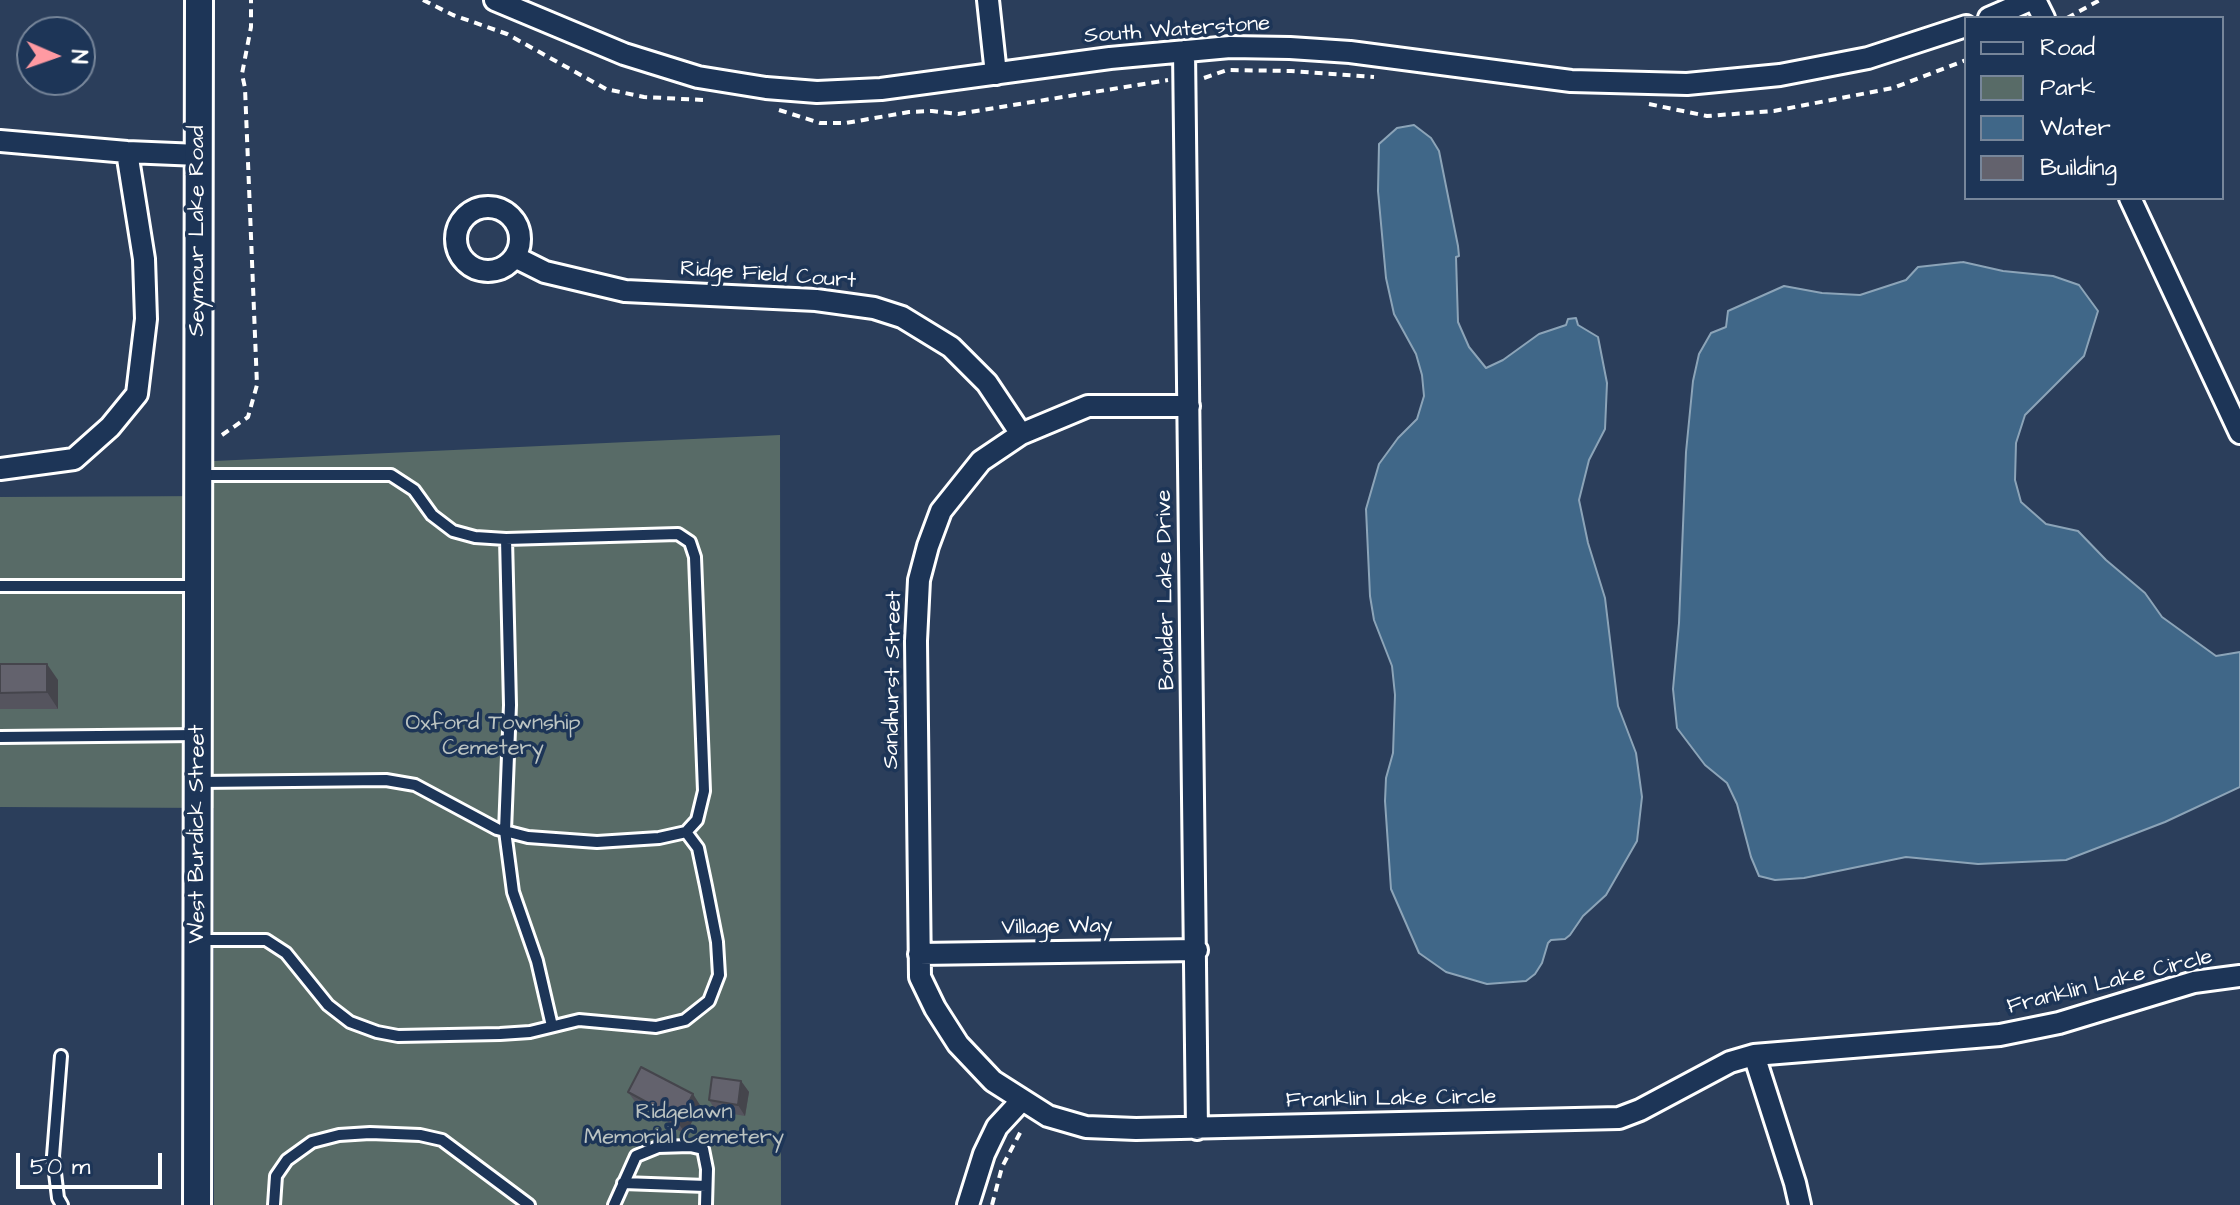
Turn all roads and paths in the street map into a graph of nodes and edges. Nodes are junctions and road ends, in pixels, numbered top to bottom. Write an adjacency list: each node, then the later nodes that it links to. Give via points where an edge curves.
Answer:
1 (199, 0): 14 (street, Seymour Lake Road)
2 (251, 0): 20 (path, via 242,74 257,385 248,417)
3 (495, 0): 11 (street, South Waterstone, via 624,54 698,77 766,88 881,89)
4 (988, 0): 11 (street)
5 (2032, 0): 7 (street)
6 (2100, 0): 8 (path)
7 (1994, 16)
8 (2071, 16)
9 (1964, 27): 10 (street, South Waterstone, via 1868,58 1780,75 1674,85 1571,81 1350,52 1230,47)
10 (1184, 51): 11 (street, South Waterstone); 17 (street, Boulder Lake Drive)
11 (996, 74)
12 (0, 141): 13 (street)
13 (127, 152): 14 (street); 22 (street, via 144,259 146,319 137,394 74,459)
14 (199, 155): 21 (street, Seymour Lake Road)
15 (2131, 200): 18 (street)
16 (515, 257): 19 (street, Ridge Field Court, via 545,272 625,291 816,300 902,317 951,347 987,383)
17 (1189, 406): 19 (street, Sandhurst Street, via 1088,406); 32 (street, Boulder Lake Drive)
18 (2240, 433)
19 (1021, 434): 33 (street, Sandhurst Street, via 981,461 941,511 919,580)
20 (222, 435)
21 (198, 468): 23 (lane, via 391,475 414,490 432,515 453,531); 25 (street, West Burdick Street)
22 (0, 469)
23 (506, 539): 29 (lane, via 510,705); 30 (lane, via 678,534 690,542 695,557 704,791 697,820)
24 (0, 586): 25 (lane)
25 (198, 586): 26 (street, West Burdick Street)
26 (198, 735): 27 (lane); 28 (street, West Burdick Street)
27 (0, 737)
28 (198, 782): 29 (lane, via 386,780 415,785); 31 (street, West Burdick Street)
29 (505, 831): 30 (lane, via 597,842); 35 (lane, via 513,892)
30 (686, 832): 35 (lane, via 698,848 717,942 719,975 709,1001 685,1020 656,1027 579,1020)
31 (198, 940): 35 (lane, via 266,940 286,953 328,1005 350,1022 377,1032 500,1034); 43 (street, West Burdick Street)
32 (1197, 950): 33 (street, Village Way); 39 (street, Boulder Lake Drive)
33 (919, 954): 38 (street, Sandhurst Street, via 920,977 958,1044 993,1081)
34 (2240, 976): 36 (street, Franklin Lake Circle, via 2194,982 2118,1007 2000,1035)
35 (552, 1026)
36 (1754, 1055): 39 (street, Franklin Lake Circle, via 1619,1118); 50 (street)
37 (61, 1056): 42 (lane, via 53,1156)
38 (1029, 1105): 39 (street, Franklin Lake Circle, via 1086,1127); 48 (street, via 997,1127); 49 (path)
39 (1197, 1129)
40 (623, 1183): 41 (lane); 41 (lane, via 636,1156 658,1147 690,1146 703,1149); 46 (lane)
41 (706, 1186): 47 (lane)
42 (62, 1205)
43 (197, 1205)
44 (274, 1205): 45 (lane, via 276,1176 287,1160 312,1142 370,1133 442,1140)
45 (529, 1205)
46 (614, 1205)
47 (706, 1205)
48 (968, 1205)
49 (992, 1205)
50 (1800, 1205)

